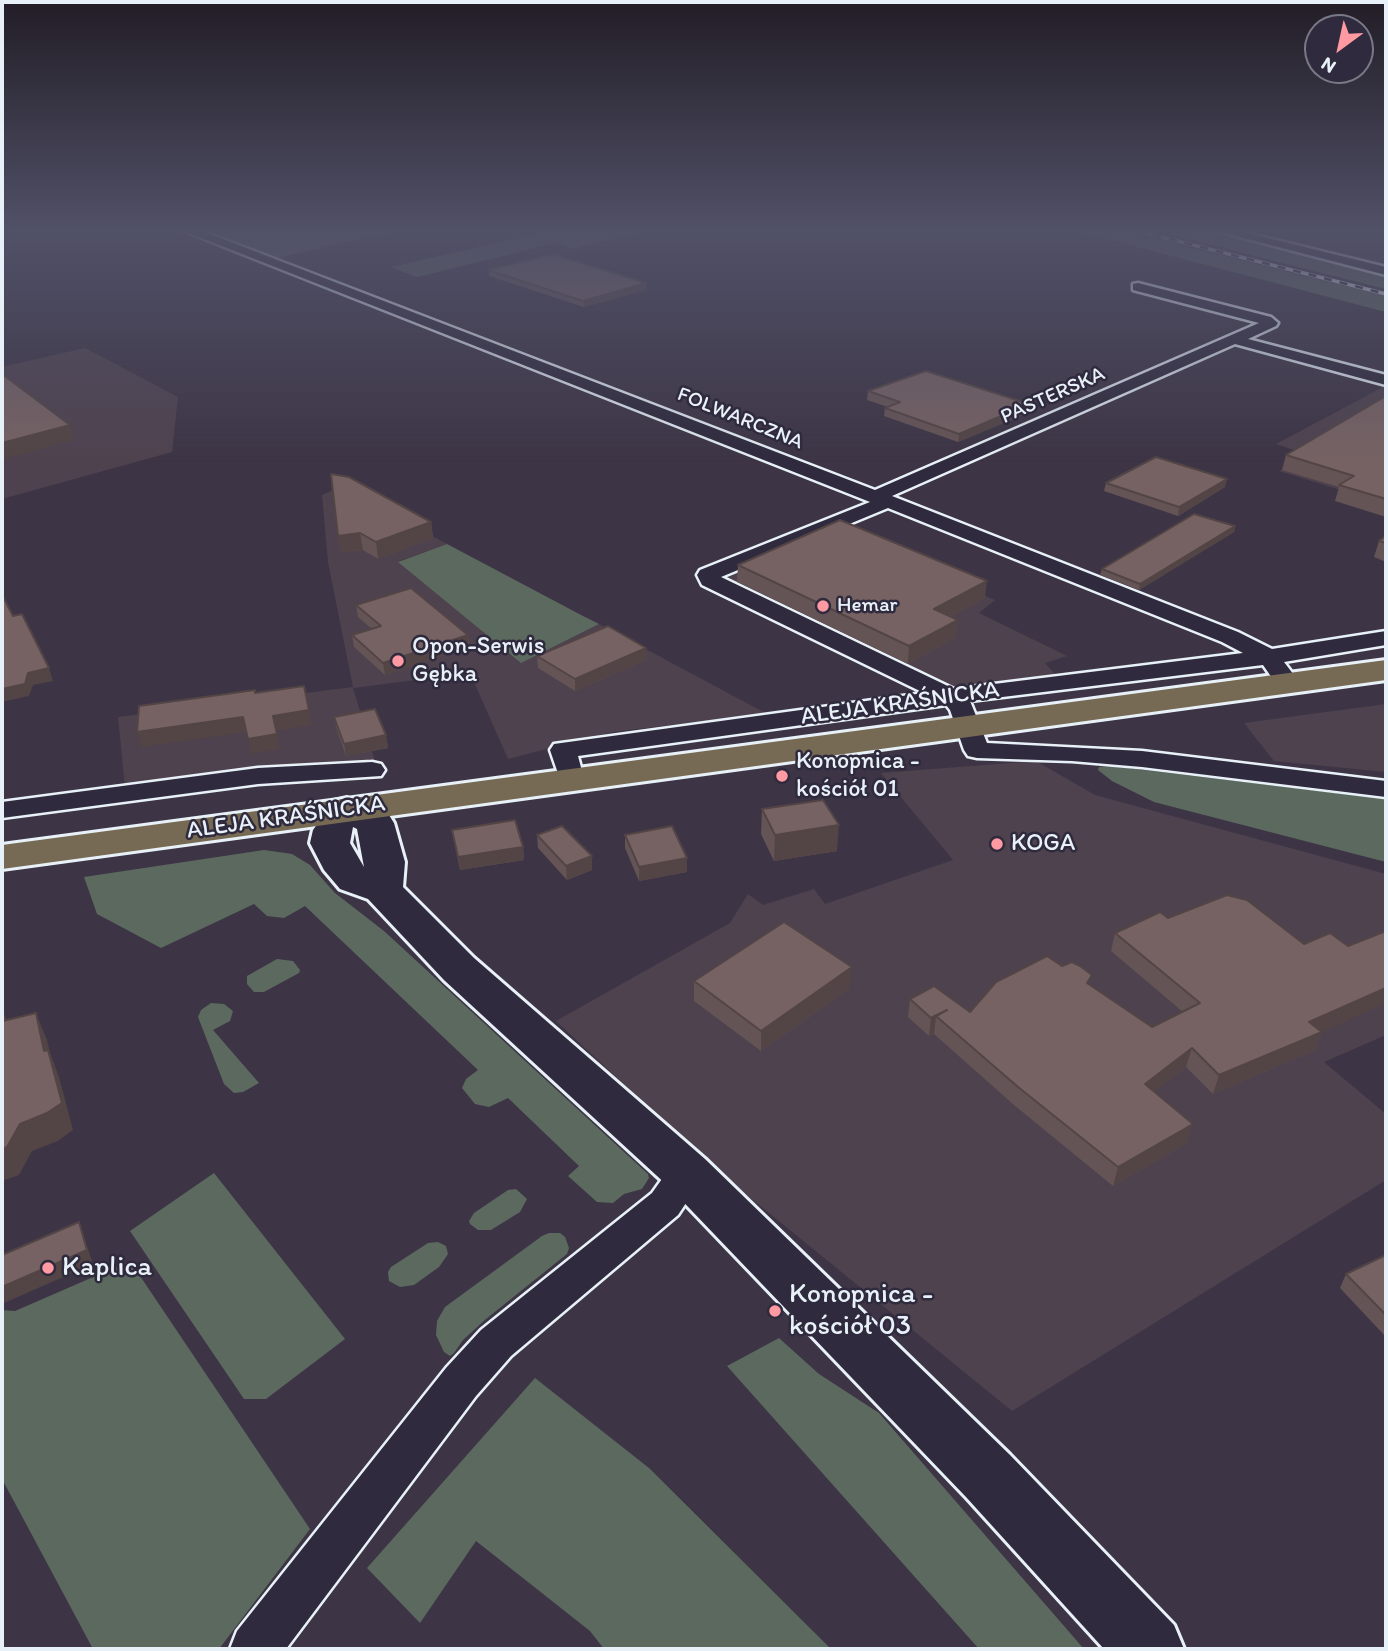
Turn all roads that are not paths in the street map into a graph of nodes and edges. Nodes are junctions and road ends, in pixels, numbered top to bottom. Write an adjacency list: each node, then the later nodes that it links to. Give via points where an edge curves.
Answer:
1 (392, 308): 5 (street, FOLWARCZNA)
2 (1220, 308): 3 (street, via 1271,321)
3 (1242, 337): 4 (street); 5 (street, PASTERSKA)
4 (1386, 380)
5 (880, 500): 7 (street, FOLWARCZNA, via 1136,598); 10 (street, PASTERSKA, via 708,575)
6 (1386, 638): 7 (street, ALEJA KRAŚNICKA)
7 (1269, 657): 9 (street); 10 (street, ALEJA KRAŚNICKA, via 1086,678)
8 (1386, 670): 9 (main road)
9 (1288, 683): 10 (main road, ALEJA KRAŚNICKA, via 1091,709)
10 (960, 711): 12 (street, via 977,750 1142,759); 13 (main road, ALEJA KRAŚNICKA, via 571,779)
11 (372, 770): 14 (street, via 258,776)
12 (1386, 789)
13 (347, 809): 15 (main road, ALEJA KRAŚNICKA); 16 (street, via 332,830 330,843 344,870 354,880 382,890 467,975)
14 (2, 810)
15 (2, 857)
16 (687, 1173): 17 (street, via 665,1204 496,1342); 18 (street, via 988,1476)
17 (255, 1649)
18 (1150, 1649)

